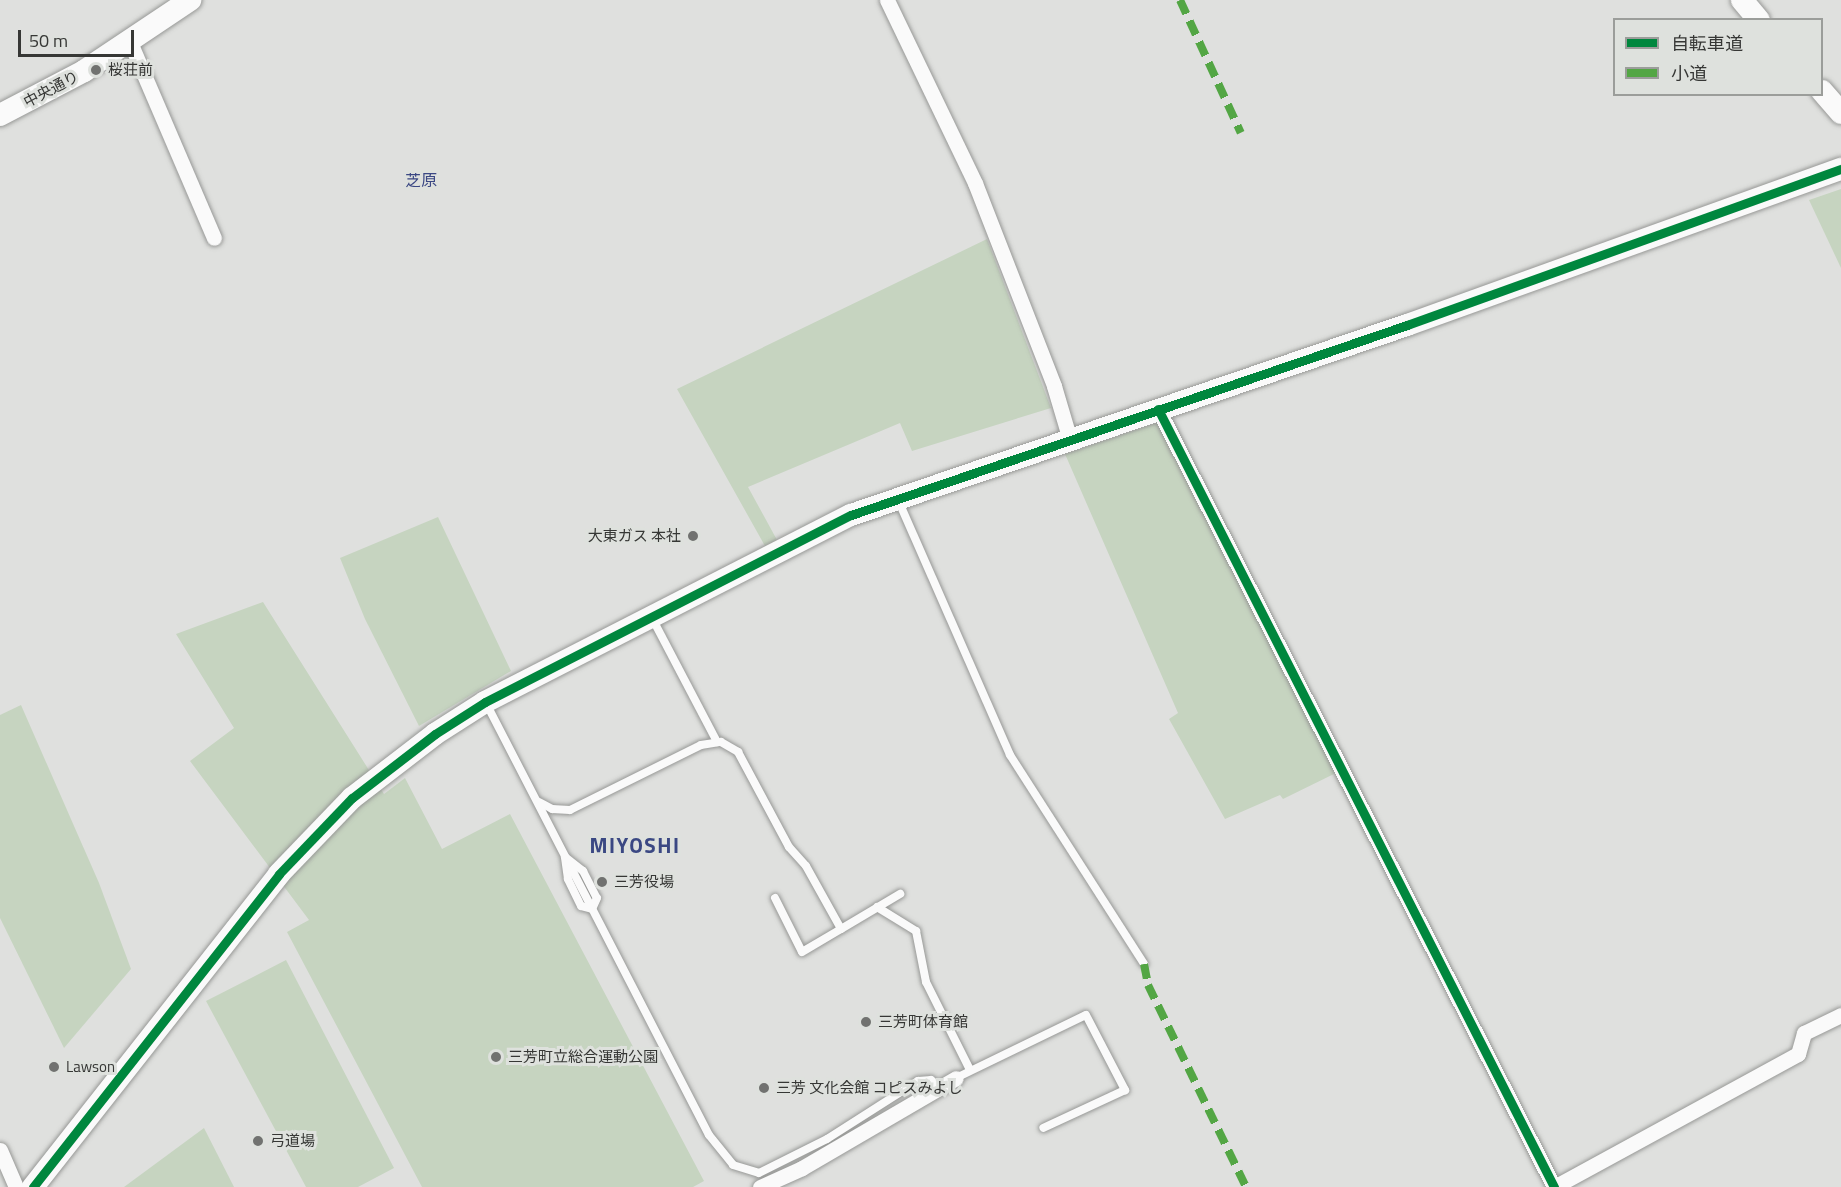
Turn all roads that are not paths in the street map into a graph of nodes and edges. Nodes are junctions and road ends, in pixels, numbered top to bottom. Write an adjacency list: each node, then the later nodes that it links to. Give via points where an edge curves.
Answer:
1 (190, 0): 5 (street, 中央通り)
2 (887, 0): 12 (street, via 975,183 1054,386)
3 (1742, 0): 4 (street)
4 (1757, 18)
5 (130, 42): 8 (street, 中央通り); 10 (street)
6 (1823, 93): 7 (street)
7 (1841, 113)
8 (0, 115)
9 (1841, 169): 11 (street, via 1407,325)
10 (214, 238)
11 (1158, 409): 12 (street); 32 (street)
12 (1070, 440): 13 (street)
13 (897, 498): 14 (street, via 780,548); 22 (lane, via 1010,755)
14 (650, 615): 15 (street); 16 (lane)
15 (485, 702): 17 (lane); 30 (street, via 435,734 352,798 279,874)
16 (717, 742): 17 (lane, via 685,752 570,810 552,809); 21 (lane, via 730,744 738,752 789,847 810,874)
17 (536, 800): 26 (lane, via 709,1135 733,1166 759,1173 827,1139 918,1081 931,1080)
18 (900, 894): 20 (lane)
19 (775, 898): 21 (lane, via 802,952)
20 (877, 907): 21 (lane); 24 (lane, via 916,931 926,982)
21 (841, 929)
22 (1144, 964)
23 (1841, 1015): 32 (street, via 1804,1033 1798,1054)
24 (970, 1070): 25 (lane); 27 (lane, via 1086,1015 1125,1090)
25 (956, 1078): 26 (street)
26 (939, 1087): 31 (street, via 802,1168)
27 (1043, 1128)
28 (0, 1150): 29 (street)
29 (16, 1187)
30 (33, 1187)
31 (760, 1187)
32 (1554, 1187)

